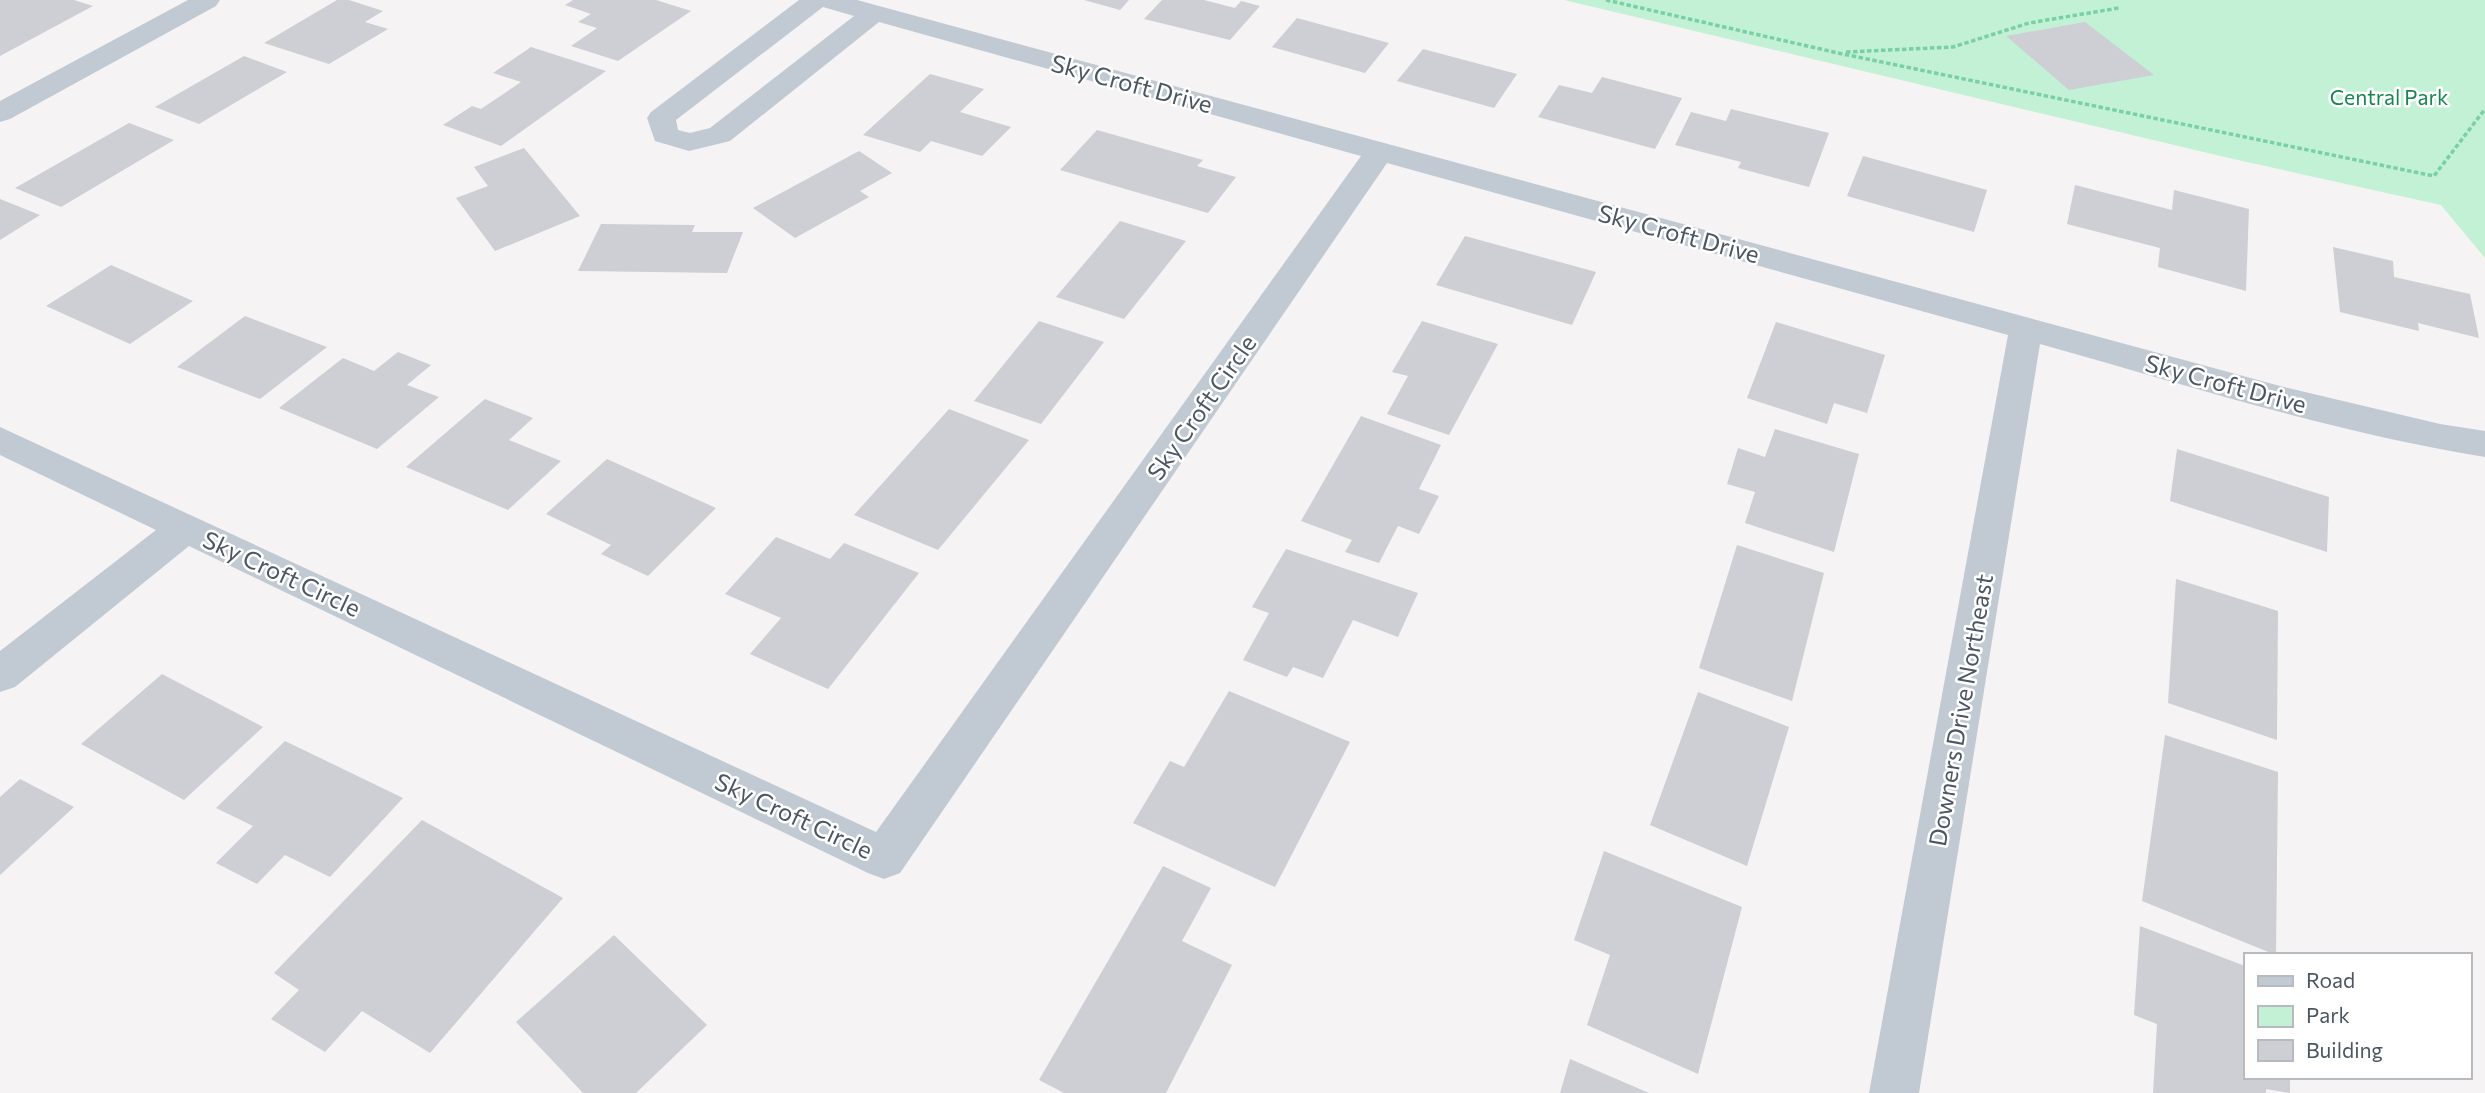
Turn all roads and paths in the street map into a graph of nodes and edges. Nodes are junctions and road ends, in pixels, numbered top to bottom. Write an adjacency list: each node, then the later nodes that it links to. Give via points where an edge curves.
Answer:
1 (207, 0): 9 (street)
2 (815, 0): 6 (street, via 661,118 665,135 689,142 720,135)
3 (827, 0): 6 (street, Sky Croft Drive)
4 (1605, 0): 7 (path)
5 (2119, 9): 7 (path, via 2029,23 1953,47)
6 (874, 13): 10 (street, Sky Croft Drive)
7 (1838, 52): 8 (path, via 2434,176)
8 (2485, 109)
9 (0, 113)
10 (1380, 151): 11 (street, Sky Croft Drive); 14 (street, Sky Croft Circle, via 884,858)
11 (2026, 327): 13 (street, Sky Croft Drive, via 2280,398 2440,438); 16 (street, Downers Drive Northeast)
12 (0, 440): 14 (street, Sky Croft Circle)
13 (2485, 444)
14 (186, 528): 15 (street)
15 (0, 675)
16 (1894, 1093)

